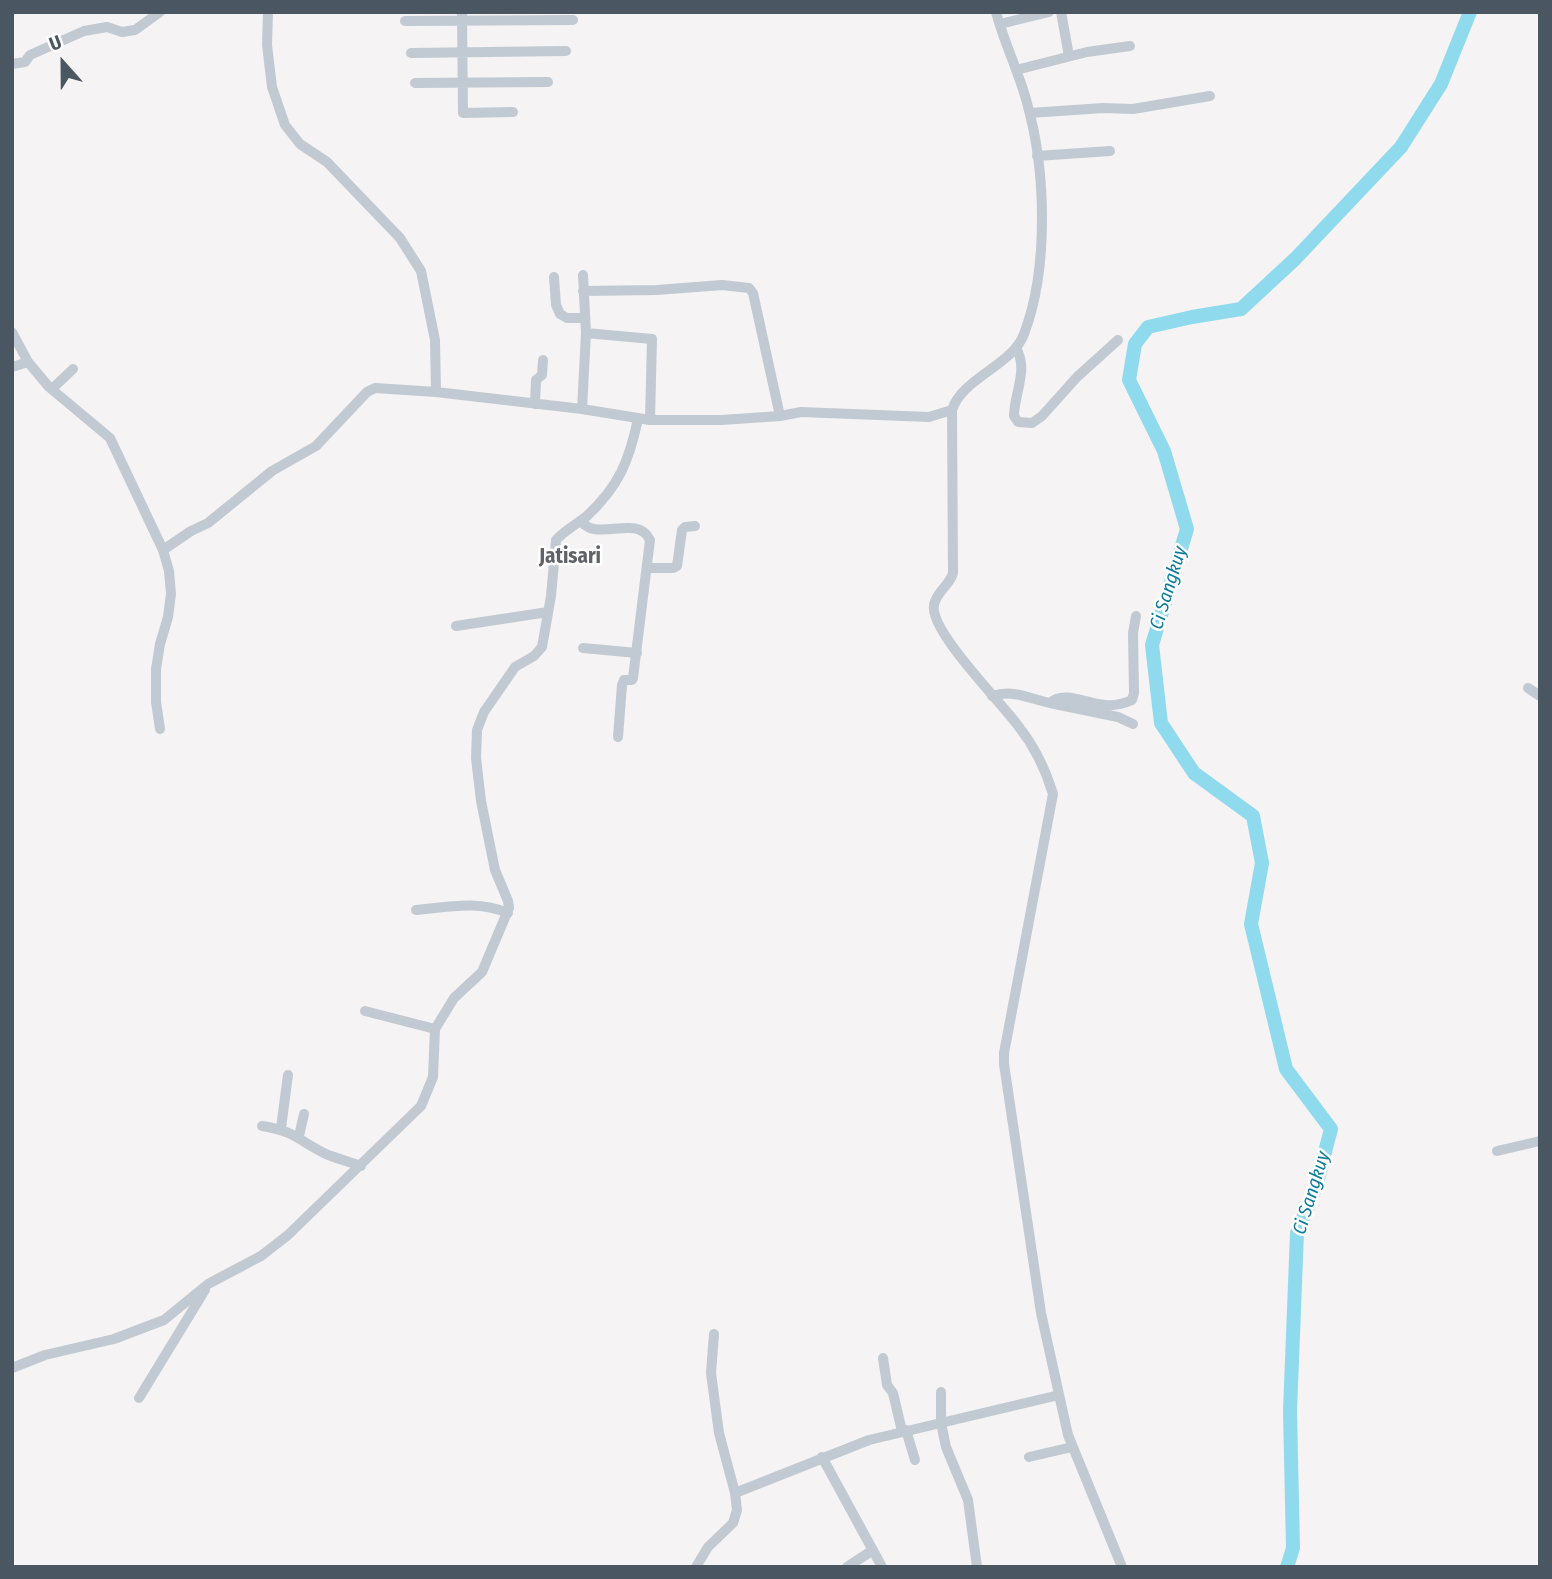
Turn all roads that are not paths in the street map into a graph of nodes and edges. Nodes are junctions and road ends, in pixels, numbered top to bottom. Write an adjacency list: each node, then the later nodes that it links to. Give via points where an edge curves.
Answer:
1 (160, 12): 15 (street, via 135,30 107,27 84,31 30,55 26,62)
2 (268, 12): 38 (street, via 272,87 285,125 400,238 421,271 435,340)
3 (996, 12): 9 (street)
4 (1049, 12): 9 (street)
5 (1061, 12): 14 (street)
6 (462, 17): 7 (street); 8 (street); 13 (street)
7 (573, 20)
8 (405, 21)
9 (1000, 24): 16 (street)
10 (1130, 46): 14 (street)
11 (566, 51): 13 (street)
12 (411, 52): 13 (street)
13 (462, 52): 19 (street)
14 (1069, 56): 16 (street)
15 (12, 64)
16 (1016, 70): 22 (street)
17 (548, 82): 19 (street)
18 (415, 83): 19 (street)
19 (463, 83): 21 (street, via 463,113)
20 (1210, 96): 22 (street, via 1133,109)
21 (513, 112)
22 (1030, 113): 24 (street)
23 (1110, 151): 24 (street)
24 (1037, 156): 32 (street, via 1042,205 1040,257 1024,336)
25 (583, 275): 27 (street)
26 (554, 277): 28 (street, via 558,313)
27 (583, 291): 28 (street); 42 (street, via 749,288)
28 (585, 318): 30 (street)
29 (12, 332): 34 (street)
30 (586, 333): 40 (street); 44 (street, via 652,339)
31 (1118, 340): 32 (street, via 1042,416 1023,424 1014,416 1022,366)
32 (1016, 348): 41 (street, via 958,398)
33 (542, 360): 39 (street)
34 (28, 362): 35 (street); 37 (street)
35 (12, 366)
36 (73, 369): 37 (street)
37 (52, 389): 47 (street, via 110,438)
38 (436, 392): 39 (street); 47 (street, via 369,390 316,446 272,471 208,523)
39 (536, 404): 40 (street)
40 (582, 409): 43 (street)
41 (952, 410): 42 (street, via 929,417 820,412); 55 (street, via 953,573 934,610 944,632)
42 (780, 416): 44 (street)
43 (638, 419): 44 (street); 45 (street, via 622,474)
44 (650, 420)
45 (580, 522): 48 (street, via 594,529 646,534 650,540); 49 (street, via 556,540)
46 (695, 526): 48 (street, via 682,530 677,566)
47 (163, 550): 59 (street, via 171,594 156,670)
48 (648, 568): 53 (street)
49 (548, 612): 51 (street); 62 (street, via 540,650 515,667 478,724 481,803)
50 (1136, 616): 57 (street, via 1132,700 1103,705 1061,697)
51 (456, 626)
52 (583, 649): 53 (street)
53 (637, 653): 60 (street, via 634,678 622,685)
54 (1528, 688): 56 (street)
55 (992, 696): 57 (street, via 1018,693); 78 (street, via 1021,730 1053,794 1003,1059 1037,1290)
56 (1540, 696)
57 (1050, 703): 58 (street)
58 (1133, 724)
59 (160, 729)
60 (618, 737)
61 (416, 910): 62 (street, via 490,906)
62 (508, 913): 64 (street, via 482,972 454,998)
63 (365, 1011): 64 (street)
64 (435, 1029): 72 (street, via 433,1077 424,1101)
65 (288, 1075): 68 (street)
66 (304, 1114): 69 (street)
67 (262, 1126): 68 (street)
68 (281, 1128): 69 (street)
69 (299, 1136): 72 (street, via 326,1154)
70 (1540, 1141): 71 (street)
71 (1497, 1151)
72 (361, 1166): 73 (street, via 261,1256)
73 (208, 1284): 76 (street, via 155,1324); 79 (street)
74 (714, 1334): 86 (street, via 711,1359 719,1433)
75 (883, 1357): 81 (street, via 887,1385)
76 (12, 1368)
77 (941, 1392): 80 (street)
78 (1059, 1395): 80 (street); 82 (street)
79 (139, 1398)
80 (941, 1423): 81 (street); 91 (street, via 968,1500)
81 (904, 1430): 83 (street); 85 (street)
82 (1072, 1447): 84 (street); 92 (street)
83 (822, 1457): 86 (street); 87 (street)
84 (1029, 1457)
85 (915, 1460)
86 (735, 1493): 88 (street, via 736,1518)
87 (873, 1550): 89 (street); 90 (street)
88 (696, 1567)
89 (847, 1567)
90 (882, 1567)
91 (977, 1567)
92 (1122, 1567)

